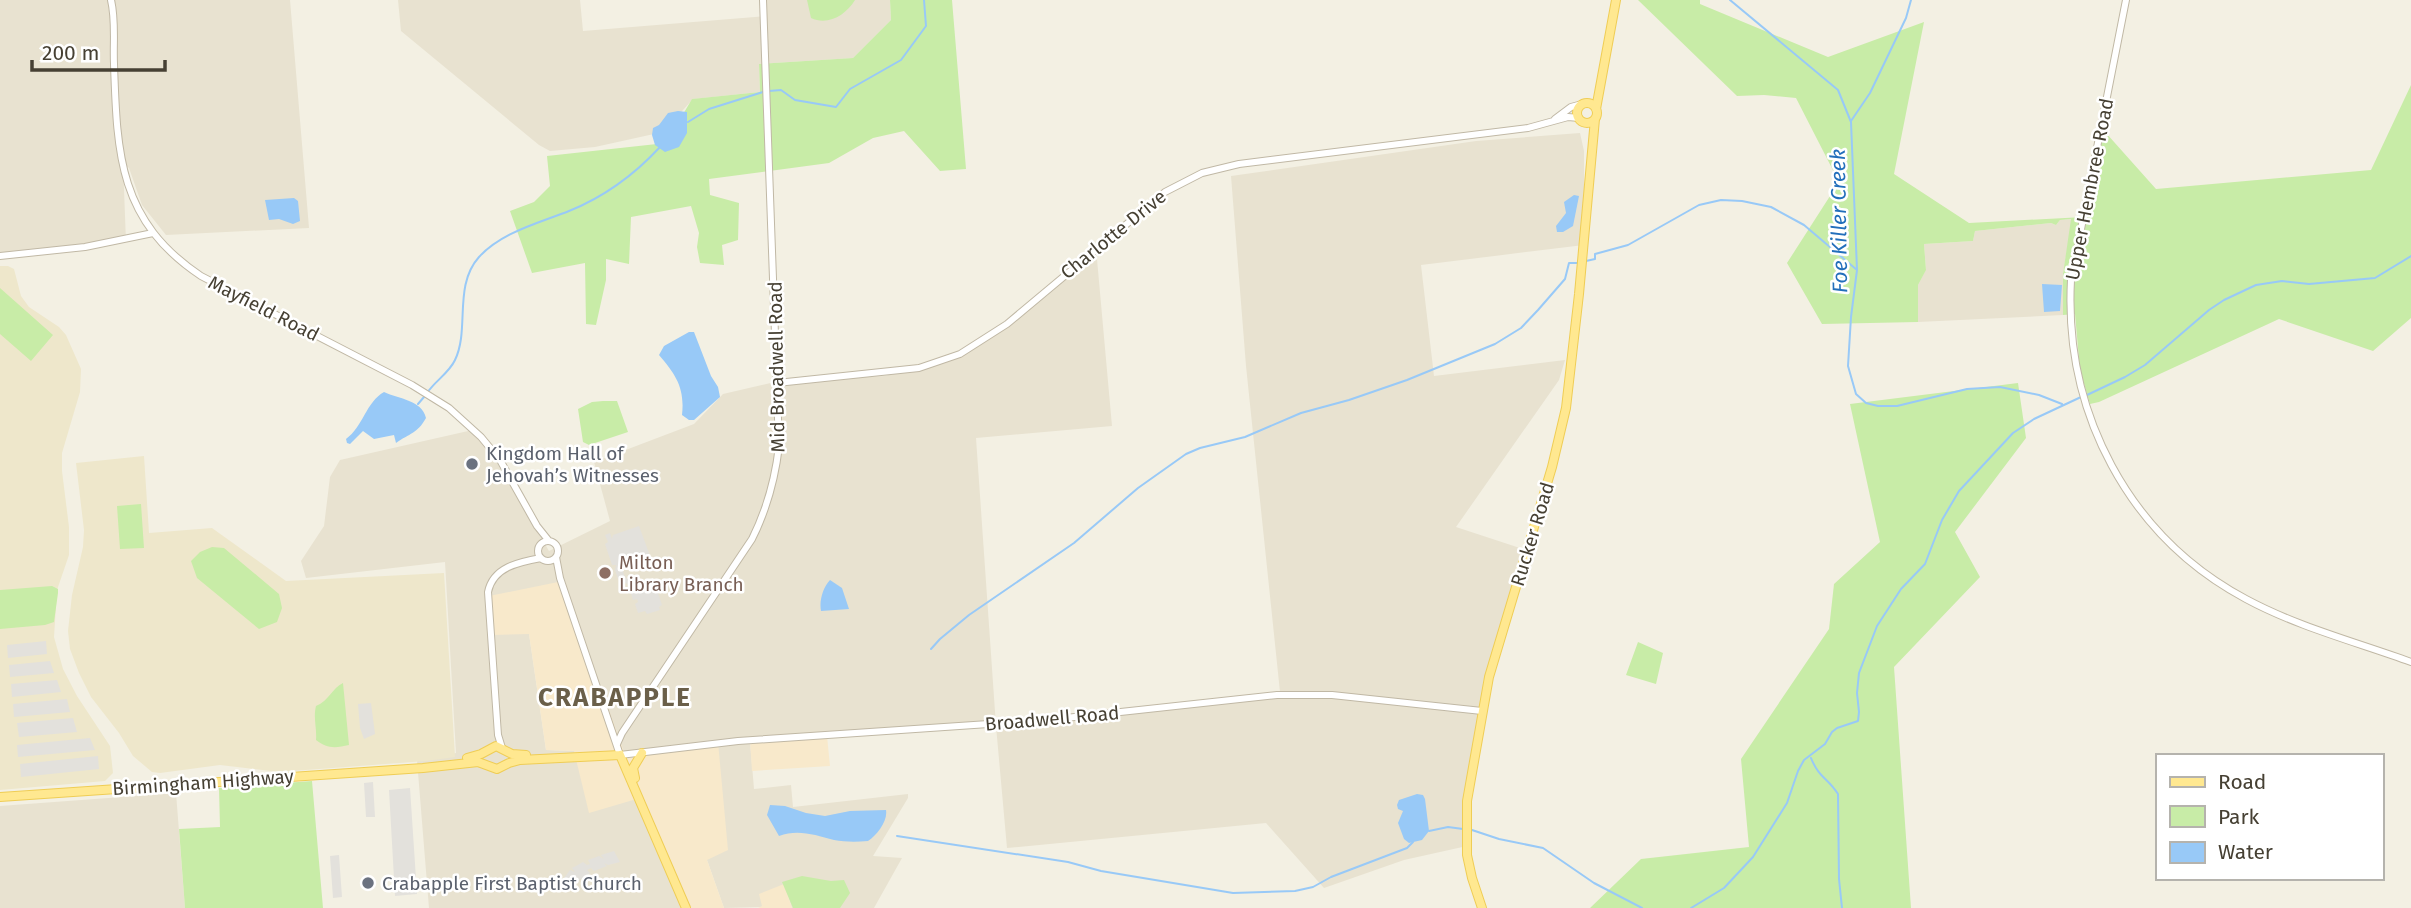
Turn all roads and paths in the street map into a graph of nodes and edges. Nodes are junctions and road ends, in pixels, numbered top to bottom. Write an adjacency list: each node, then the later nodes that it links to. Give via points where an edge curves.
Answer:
1 (111, 0): 6 (street, Mayfield Road)
2 (117, 0): 6 (street, Mayfield Road)
3 (763, 0): 16 (street, Mid Broadwell Road)
4 (1616, 0): 7 (main road)
5 (2126, 0): 22 (street, Upper Hembree Road, via 2071,280 2071,339 2086,410 2132,497 2192,563 2269,610)
6 (114, 17): 14 (street, Mayfield Road, via 121,159 132,197)
7 (1603, 74): 8 (main road); 9 (main road)
8 (1584, 104): 9 (main road); 10 (main road, via 1577,111); 12 (street, Charlotte Drive)
9 (1596, 108): 11 (main road)
10 (1580, 119): 11 (main road); 12 (street, Charlotte Drive); 13 (main road, Rucker Road)
11 (1595, 119): 13 (main road, Rucker Road)
12 (1554, 121): 16 (street, Charlotte Drive, via 1202,173 1165,191 1007,324 960,354 919,368)
13 (1592, 155): 24 (main road, Rucker Road, via 1561,433)
14 (153, 233): 15 (street, via 85,247); 17 (street, Mayfield Road, via 174,256 212,283 428,394 459,416 492,450)
15 (0, 256)
16 (777, 383): 26 (street, Mid Broadwell Road, via 779,446 763,517 742,556)
17 (537, 526): 18 (street, Mayfield Road); 19 (street, Mayfield Road)
18 (549, 541): 19 (street); 20 (street, Mayfield Road, via 558,547)
19 (541, 553): 20 (street); 21 (street, Mayfield Road); 23 (street, via 498,573 488,592)
20 (556, 557): 21 (street, Mayfield Road)
21 (560, 578): 25 (street, Mayfield Road)
22 (2411, 662)
23 (496, 711): 28 (street); 29 (street)
24 (1482, 711): 30 (street, Broadwell Road, via 1332,695 1277,695 1047,720 738,741); 39 (main road, Rucker Road, via 1465,827 1467,855)
25 (611, 729): 26 (street); 27 (street, Mayfield Road)
26 (622, 733): 27 (street, Mid Broadwell Road)
27 (617, 744): 31 (street, Mayfield Road)
28 (489, 750): 29 (main road); 34 (main road, Birmingham Highway, via 474,757); 35 (main road, via 485,760)
29 (504, 750): 32 (main road, via 516,755); 33 (main road)
30 (642, 753): 31 (street, Broadwell Road); 37 (main road, via 633,772)
31 (620, 755): 32 (main road); 37 (main road); 38 (main road)
32 (578, 758): 33 (main road)
33 (506, 764): 35 (main road)
34 (405, 768): 35 (main road, Birmingham Highway, via 478,761); 36 (main road, Birmingham Highway)
35 (490, 769)
36 (0, 797)
37 (645, 810): 38 (main road)
38 (684, 908)
39 (1482, 908)

